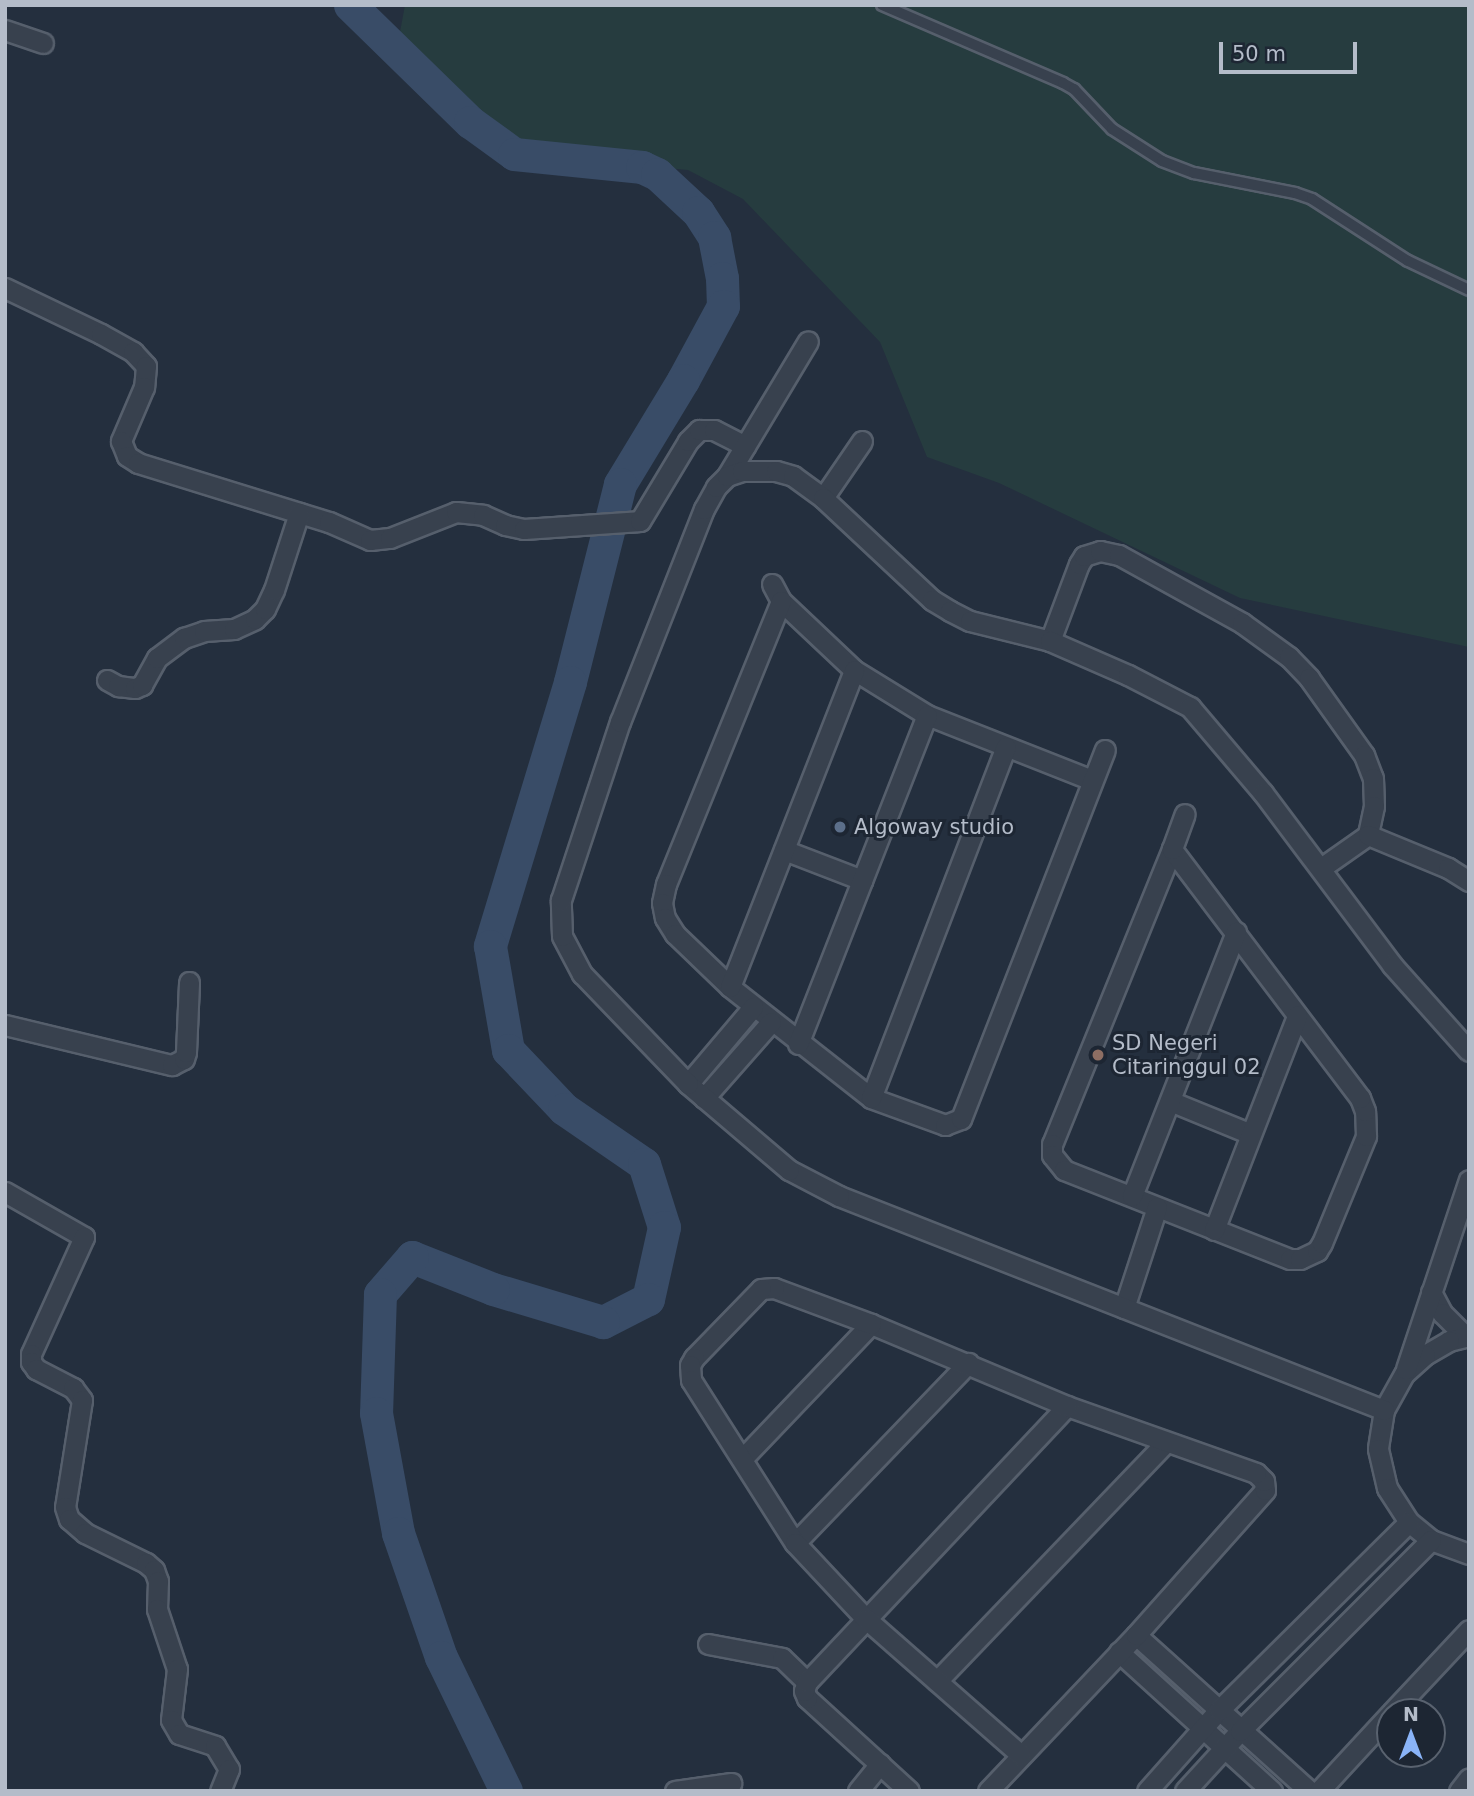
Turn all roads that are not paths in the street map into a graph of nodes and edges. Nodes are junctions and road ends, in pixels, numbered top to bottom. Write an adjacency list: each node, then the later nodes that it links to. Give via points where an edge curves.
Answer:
1 (883, 5): 5 (lane, via 1074,89 1112,129 1162,161 1194,173 1312,199 1408,261)
2 (5, 30): 3 (street)
3 (43, 43)
4 (5, 288): 11 (street, via 101,334 133,352 146,366 144,387 121,440 127,456)
5 (1469, 290)
6 (808, 341): 8 (street)
7 (862, 442): 10 (street)
8 (745, 446): 9 (street); 11 (street, via 714,430 699,430 640,522 524,528 456,512 390,538 370,540)
9 (727, 476): 10 (street, via 776,471 807,483); 35 (street, via 704,509 620,722 560,908 562,936 582,974)
10 (823, 498): 12 (street, via 941,606 970,621)
11 (299, 513): 14 (street, via 274,590 255,619 234,629 184,638 157,659 142,685 127,687)
12 (1050, 641): 20 (street, via 1079,564 1084,556 1100,551 1119,555 1258,633 1309,678 1364,755 1374,793); 23 (street, via 1190,707)
13 (854, 670): 15 (street); 22 (street); 28 (street, via 776,592 662,903 675,934)
14 (107, 680)
15 (927, 715): 16 (street); 24 (street)
16 (1006, 747): 18 (street); 37 (street)
17 (1105, 750): 18 (street)
18 (1092, 780): 37 (street, via 961,1119 944,1125)
19 (1185, 814): 21 (street)
20 (1368, 835): 23 (street); 25 (street)
21 (1172, 849): 26 (street); 42 (street, via 1052,1144 1052,1155 1064,1170)
22 (784, 850): 24 (street); 28 (street)
23 (1321, 868): 34 (street, via 1392,965)
24 (862, 880): 33 (street)
25 (1469, 881)
26 (1236, 932): 30 (street); 38 (street)
27 (189, 982): 32 (street, via 186,1052 184,1059 172,1065)
28 (730, 987): 29 (street)
29 (753, 1007): 31 (street); 35 (street)
30 (1297, 1016): 39 (street); 44 (street, via 1360,1098 1366,1136 1322,1243 1309,1256 1290,1259)
31 (771, 1022): 33 (street); 36 (street)
32 (5, 1025)
33 (798, 1044): 37 (street)
34 (1469, 1051)
35 (688, 1084): 36 (street)
36 (704, 1098): 46 (street, via 766,1153 811,1182)
37 (871, 1098)
38 (1170, 1101): 39 (street); 42 (street)
39 (1251, 1134): 44 (street)
40 (1469, 1180): 45 (street)
41 (8, 1193): 76 (street, via 84,1237 31,1362 74,1388 82,1400 65,1507 69,1519 85,1534 153,1570 158,1581 158,1609 177,1669 171,1720 179,1734 215,1746 229,1769)
42 (1132, 1196): 43 (street)
43 (1157, 1207): 44 (street); 46 (street)
44 (1214, 1230)
45 (1431, 1293): 48 (street, via 1442,1313); 50 (street)
46 (1125, 1308): 52 (street)
47 (871, 1324): 49 (street); 54 (street); 54 (street, via 774,1289 755,1293 690,1365 691,1380)
48 (1468, 1337): 50 (street, via 1449,1341)
49 (968, 1363): 51 (street); 57 (street)
50 (1404, 1374): 52 (street)
51 (1067, 1406): 53 (street); 59 (street)
52 (1384, 1410): 55 (street, via 1378,1450 1387,1488)
53 (1165, 1443): 61 (street, via 1256,1473 1265,1490); 64 (street)
54 (742, 1459): 57 (street)
55 (1409, 1522): 56 (street); 67 (street)
56 (1431, 1540): 58 (street); 70 (street)
57 (795, 1543): 59 (street)
58 (1469, 1554)
59 (866, 1619): 64 (street); 65 (street)
60 (1469, 1630): 66 (street)
61 (1136, 1635): 63 (street); 67 (street)
62 (708, 1643): 65 (street, via 782,1658)
63 (1119, 1652): 68 (street); 72 (street)
64 (937, 1681): 72 (street)
65 (807, 1682): 73 (street, via 807,1698)
66 (1405, 1698)
67 (1219, 1710): 68 (street); 70 (street)
68 (1202, 1729): 71 (street); 81 (street)
69 (1376, 1729): 85 (street)
70 (1240, 1731): 71 (street); 84 (street)
71 (1224, 1747): 82 (street); 83 (street)
72 (1021, 1755): 80 (street)
73 (880, 1764): 78 (street); 79 (street)
74 (1469, 1778): 86 (street)
75 (730, 1783): 77 (street)
76 (220, 1791)
77 (675, 1791)
78 (858, 1791)
79 (909, 1791)
80 (988, 1791)
81 (1147, 1791)
82 (1185, 1791)
83 (1272, 1791)
84 (1309, 1791)
85 (1319, 1791)
86 (1459, 1791)

